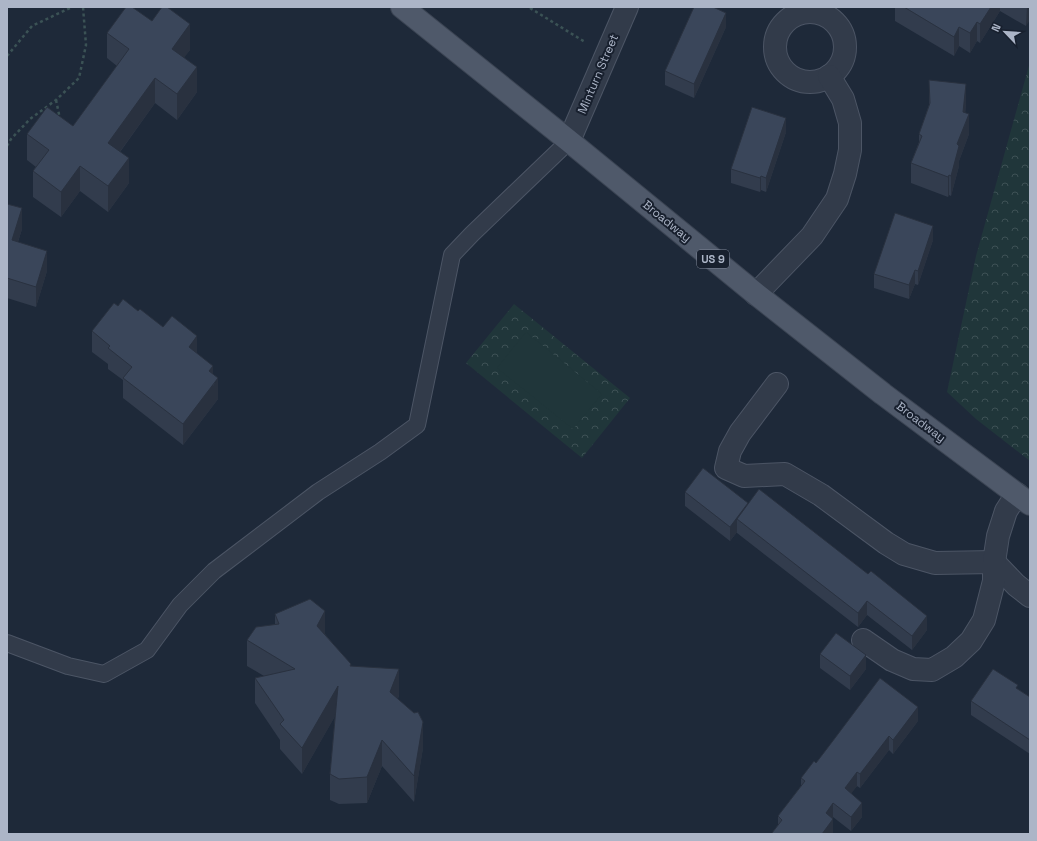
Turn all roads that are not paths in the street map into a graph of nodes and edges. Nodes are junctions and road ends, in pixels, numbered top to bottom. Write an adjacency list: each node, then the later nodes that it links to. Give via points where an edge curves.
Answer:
1 (402, 7): 4 (main road, Broadway / US 9)
2 (628, 7): 4 (street, Minturn Street)
3 (829, 76): 5 (street, via 843,99 850,123 850,150 837,199 812,236)
4 (569, 141): 5 (main road, Broadway / US 9); 11 (lane, via 452,255 417,426 318,492 214,571 180,605 147,650 104,674 68,666)
5 (756, 294): 7 (main road, Broadway / US 9, via 883,394)
6 (777, 384): 8 (street, via 740,433 730,451 726,468 744,476 785,474 821,495 904,554 935,563)
7 (1024, 499): 8 (street, via 1004,515)
8 (994, 562): 9 (street); 10 (street, via 994,581 984,620 971,641 954,657 932,670 914,669 892,660)
9 (1030, 596)
10 (863, 640)
11 (7, 643)

